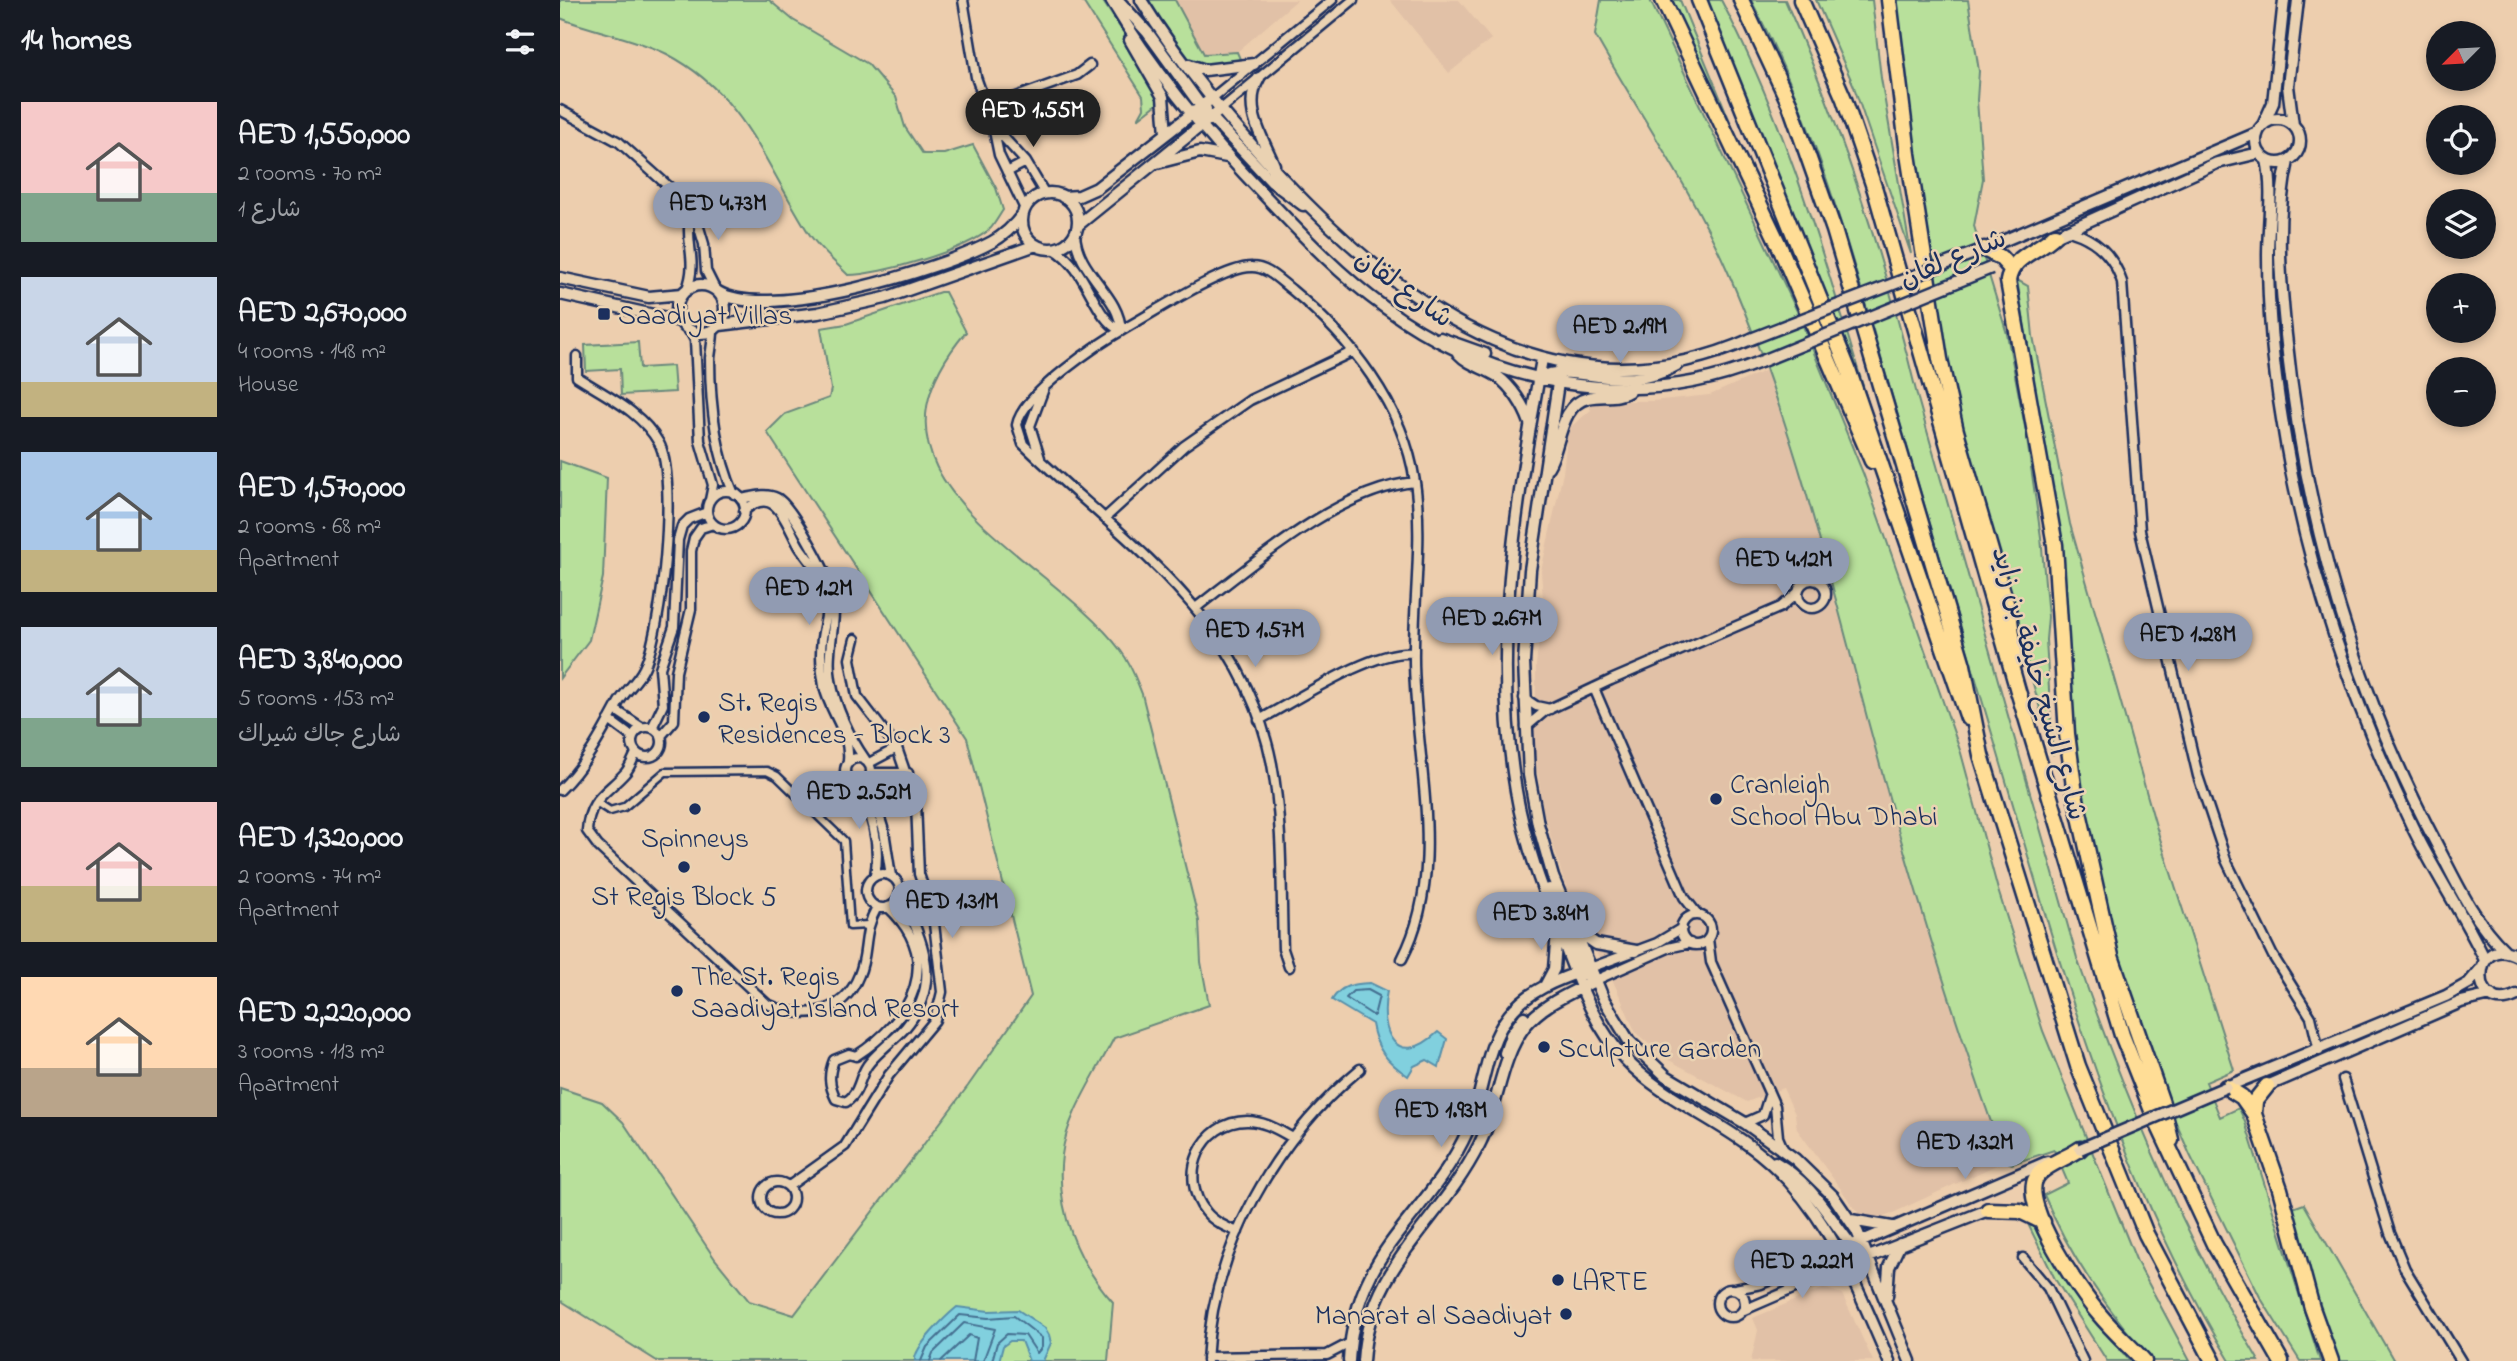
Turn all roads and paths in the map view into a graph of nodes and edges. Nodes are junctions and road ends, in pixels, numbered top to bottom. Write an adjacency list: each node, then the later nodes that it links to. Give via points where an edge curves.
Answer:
1 (963, 0): 19 (street)
2 (1141, 0): 13 (street, شارع لفان)
3 (1332, 0): 14 (street)
4 (1353, 0): 16 (street)
5 (1663, 0): 74 (highway, via 1778,243)
6 (1699, 0): 74 (highway, via 1848,369)
7 (1741, 0): 95 (highway, via 1790,104 1835,230 1963,665)
8 (1801, 0): 82 (highway, شارع الشيخ خليفة بن زايد, via 1871,178)
9 (1889, 0): 82 (highway, via 1940,359 2009,613)
10 (2284, 0): 27 (street, via 2273,103)
11 (2298, 0): 25 (street, via 2288,86)
12 (1115, 2): 18 (street, via 1148,33); 22 (street, شارع لفان); 28 (street, via 1163,97)
13 (1181, 61): 14 (street, via 1205,70); 17 (street, شارع لفان)
14 (1254, 64): 17 (street)
15 (1090, 65): 19 (street, via 1077,75)
16 (1259, 78): 21 (street); 35 (street, via 1252,108)
17 (1211, 99): 18 (street); 21 (street, شارع لفان)
18 (1201, 106): 21 (street); 22 (street)
19 (986, 108): 24 (street)
20 (560, 110): 40 (street, via 619,142 676,193)
21 (1220, 110): 23 (street); 35 (street, شارع لفان)
22 (1190, 114): 23 (street); 26 (street, شارع لفان); 28 (street)
23 (1211, 117): 26 (street); 38 (street, via 1272,182)
24 (993, 125): 32 (street); 34 (street)
25 (2293, 125): 27 (street, via 2278,119); 31 (street, via 2300,144)
26 (1200, 126): 29 (street, شارع لفان); 33 (street)
27 (2260, 128): 30 (street, via 2256,143); 45 (street, شارع لفان)
28 (1166, 133): 37 (street, via 1097,188)
29 (1228, 157): 33 (street, via 1200,152); 55 (street, شارع لفان, via 1361,289)
30 (2263, 157): 31 (street); 42 (street, via 2217,163); 122 (street, via 2270,180 2269,286 2276,379 2314,572 2345,670 2388,775)
31 (2288, 161): 118 (street, via 2281,213 2286,331 2302,459 2328,570 2370,698 2416,803 2477,918)
32 (1026, 162): 34 (street); 36 (street)
33 (1153, 164): 41 (street)
34 (1007, 172): 39 (street)
35 (1277, 172): 38 (street, شارع لفان)
36 (1045, 194): 37 (street); 39 (street)
37 (1063, 197): 41 (street, via 1075,209)
38 (1312, 209): 59 (street, شارع لفان, via 1359,254 1422,302 1466,328)
39 (1024, 211): 43 (street, via 1024,232); 48 (street, via 1010,230 993,242 882,283 761,300 730,299)
40 (690, 216): 48 (street, via 698,224 706,271); 49 (street, via 694,268)
41 (1077, 229): 44 (street, via 1063,246); 54 (street, via 1076,249 1120,315)
42 (2060, 233): 46 (highway); 128 (street, via 2085,236 2102,248 2122,282 2140,531 2198,776 2227,860 2273,956 2311,1017)
43 (1036, 245): 44 (street); 52 (street, via 885,298)
44 (1054, 249): 54 (street, via 1075,267 1109,325)
45 (1984, 249): 46 (highway); 60 (street, شارع لفان, bridge, via 1684,361)
46 (2008, 265): 63 (street, شارع لفان, bridge, via 1760,362 1703,380); 142 (highway, via 2057,568 2075,794 2111,956 2162,1102)
47 (560, 278): 49 (street, via 649,298)
48 (716, 290): 49 (street, via 701,285); 52 (street, via 725,304)
49 (685, 292): 51 (street, via 677,309)
50 (560, 294): 51 (street)
51 (680, 321): 53 (street)
52 (716, 328): 53 (street, via 705,333); 68 (street, via 710,359 715,436 721,464)
53 (690, 331): 69 (street, via 695,340 700,441 713,485)
54 (1121, 331): 57 (street, via 1225,274 1251,266 1268,271 1314,309); 62 (street)
55 (1430, 337): 56 (street, شارع لفان); 61 (street, via 1450,340)
56 (1456, 350): 61 (street, شارع لفان); 64 (street, via 1473,366 1500,378 1522,405)
57 (1354, 351): 67 (street, via 1386,401 1405,443); 72 (street, via 1250,400 1184,446)
58 (577, 356): 85 (street, via 577,377 641,419 666,462 667,552 652,646 644,669)
59 (1542, 359): 60 (street, شارع لفان); 61 (street)
60 (1559, 373): 61 (street, شارع لفان); 61 (street, via 1553,369); 63 (street, شارع لفان); 66 (street)
61 (1540, 375): 64 (street)
62 (1045, 388): 65 (street, via 1030,426); 65 (street, via 1026,404 1017,425 1023,444)
63 (1632, 390): 66 (street, via 1616,397 1589,397 1576,405 1563,423)
64 (1530, 424): 103 (street, via 1513,537 1507,673 1511,764)
65 (1042, 463): 72 (street)
66 (1545, 471): 83 (street, via 1527,591)
67 (1415, 482): 76 (street, via 1366,496 1299,530); 80 (street)
68 (737, 496): 69 (street, via 719,493); 70 (street); 97 (street, via 766,495 782,501 825,567 835,599 828,658 831,683 857,749)
69 (710, 500): 71 (street)
70 (744, 510): 73 (street, via 741,522 730,529); 96 (street, via 764,501 783,512 822,580 827,597 821,669 825,692 848,744)
71 (707, 512): 73 (street); 89 (street, via 689,519 678,540 674,627 660,668 663,705)
72 (1105, 518): 76 (street)
73 (713, 524): 92 (street, via 701,528 694,538 691,609 676,672 674,721)
74 (1907, 539): 95 (highway)
75 (1797, 593): 77 (street); 78 (street); 78 (street, via 1802,583 1811,579 1824,587 1824,602)
76 (1197, 607): 87 (street, via 1246,682)
77 (1781, 607): 78 (street); 81 (street)
78 (1807, 607)
79 (856, 639): 93 (street, via 850,659 857,696)
80 (1413, 653): 87 (street, via 1400,652 1363,664); 120 (street, via 1427,859 1413,938)
81 (1594, 688): 84 (street); 107 (street)
82 (2018, 691): 142 (highway, شارع الشيخ خليفة بن زايد, via 2108,993)
83 (1524, 698): 84 (street); 90 (street)
84 (1550, 709): 90 (street)
85 (617, 711): 86 (street); 88 (street)
86 (609, 720): 91 (street); 101 (street, via 588,758)
87 (1259, 720): 123 (street, via 1278,813 1283,949)
88 (641, 727): 89 (street); 91 (street)
89 (652, 728): 92 (street)
90 (1525, 728): 111 (street, via 1538,824)
91 (632, 737): 94 (street)
92 (661, 737): 94 (street, via 662,746 653,756)
93 (897, 748): 97 (street); 98 (street)
94 (636, 753): 102 (street, via 626,772)
95 (1981, 755): 168 (highway, via 2091,1102 2146,1234)
96 (848, 761): 97 (street); 100 (street, via 846,777)
97 (867, 761): 99 (street)
98 (908, 773): 99 (street); 143 (street, via 916,803 919,874 933,915 940,958 942,992 935,1020 889,1075 845,1146)
99 (870, 777): 100 (street); 105 (street)
100 (855, 784): 104 (street, via 875,837)
101 (560, 790)
102 (596, 802): 112 (street, via 610,811 624,807 665,772 767,771 839,834 846,851 850,926); 112 (street, via 588,814 587,831 598,846 776,1009 817,1013 848,992 859,975)
103 (1532, 860): 114 (street); 124 (street)
104 (875, 875): 105 (street); 108 (street, via 866,889 868,900)
105 (891, 876): 106 (street)
106 (900, 893): 109 (street); 130 (street, via 923,942 926,979 906,1027)
107 (1684, 897): 110 (street); 113 (street)
108 (877, 907): 109 (street); 112 (street)
109 (888, 907): 129 (street, via 915,942 918,982 908,1007 893,1025)
110 (1698, 915): 113 (street); 115 (street, via 1711,926)
111 (1572, 924): 117 (street, via 1596,944); 124 (street)
112 (868, 925)
113 (1683, 925): 116 (street, via 1683,935); 117 (street, via 1668,938)
114 (1557, 927): 124 (street); 125 (street, via 1555,964)
115 (1708, 939): 116 (street); 121 (street)
116 (1692, 944): 121 (street); 124 (street)
117 (1636, 951): 124 (street)
118 (2505, 951): 119 (street); 122 (street)
119 (2517, 956)
120 (1402, 959)
121 (1712, 962): 135 (street)
122 (2483, 965): 126 (street, via 2481,982); 128 (street, via 2454,992)
123 (1289, 967)
124 (1585, 977): 125 (street); 137 (street, via 1639,1053 1666,1076); 141 (street, via 1607,1038 1640,1074); 163 (street, via 1531,1019 1518,1037 1489,1125 1471,1160 1405,1247 1381,1289 1368,1326)
125 (1545, 986): 158 (street, via 1515,1008 1499,1031 1468,1129 1448,1167 1370,1272 1355,1312)
126 (2491, 995): 127 (street, via 2506,999); 133 (street, via 2461,1002)
127 (2517, 995)
128 (2319, 1051): 134 (street)
129 (856, 1056): 130 (street); 130 (street, via 834,1060 830,1086 836,1099 846,1101 855,1095)
130 (864, 1069)
131 (1360, 1069): 138 (street, via 1324,1101)
132 (2343, 1079): 171 (street, via 2405,1269)
133 (2267, 1086): 136 (highway, via 2255,1101)
134 (2226, 1087): 136 (highway, via 2242,1097); 139 (street, bridge)
135 (1769, 1096): 137 (street, via 1763,1115); 140 (street)
136 (2254, 1114): 170 (highway)
137 (1745, 1123): 140 (street)
138 (1293, 1138): 148 (street, via 1259,1189); 148 (street, via 1264,1124 1239,1122 1216,1131 1199,1151 1193,1177 1199,1203 1218,1223)
139 (2080, 1149): 146 (highway, via 2038,1174 2034,1200); 147 (street)
140 (1784, 1151): 145 (street, via 1815,1177)
141 (1765, 1157): 149 (street, via 1810,1190); 151 (street, via 1813,1209)
142 (2173, 1159): 169 (highway, شارع الشيخ خليفة بن زايد, via 2225,1267)
143 (789, 1186): 143 (street, via 782,1182 766,1186 761,1202 766,1209 773,1214 789,1209 793,1202)
144 (1988, 1210): 146 (highway, via 2020,1211); 150 (street)
145 (1851, 1220): 147 (street); 149 (street)
146 (2043, 1222): 167 (highway, via 2087,1298)
147 (1896, 1227): 149 (street)
148 (1238, 1232): 160 (street, via 1218,1294)
149 (1857, 1244): 151 (street); 152 (street)
150 (1900, 1244): 152 (street); 156 (street, via 1889,1267)
151 (1839, 1251): 154 (street); 155 (street, via 1761,1284)
152 (1868, 1257): 154 (street); 156 (street)
153 (2023, 1258): 166 (street, via 2048,1288)
154 (1846, 1266): 157 (street); 164 (street)
155 (1735, 1289): 157 (street, via 1745,1299); 157 (street, via 1721,1293 1719,1311 1731,1318)
156 (1888, 1303): 165 (street)
157 (1744, 1310)
158 (1350, 1343): 159 (street); 162 (street)
159 (1327, 1355): 160 (street); 161 (street)
160 (1207, 1359)
161 (1335, 1361)
162 (1349, 1361)
163 (1363, 1361)
164 (1889, 1361)
165 (1910, 1361)
166 (2083, 1361)
167 (2144, 1361)
168 (2213, 1361)
169 (2281, 1361)
170 (2331, 1361)
171 (2461, 1361)

